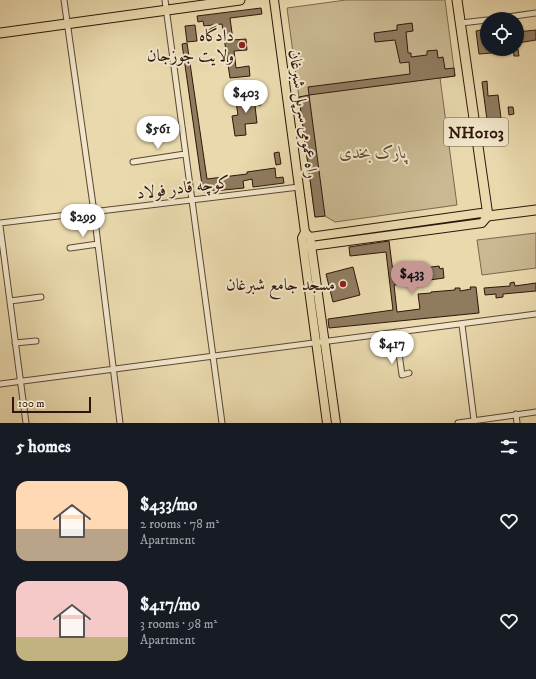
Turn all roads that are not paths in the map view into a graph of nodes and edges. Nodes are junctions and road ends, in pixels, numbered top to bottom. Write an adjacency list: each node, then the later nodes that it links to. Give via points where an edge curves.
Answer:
1 (64, 0): 11 (street)
2 (165, 0): 6 (street)
3 (240, 0): 6 (highway)
4 (274, 0): 15 (main road, راه عمومی سرپل شبرغان)
5 (457, 0): 10 (highway, NH0103)
6 (166, 11): 11 (highway); 13 (street)
7 (536, 13): 8 (street)
8 (524, 15)
9 (480, 21): 10 (street)
10 (461, 23): 19 (highway, NH0103)
11 (67, 24): 12 (highway); 18 (street)
12 (0, 33)
13 (184, 154): 14 (street); 16 (street)
14 (133, 162)
15 (299, 186): 16 (street, کوچه قادر فولاد); 22 (main road, راه عمومی سرپل شبرغان)
16 (191, 200): 18 (street, کوچه قادر فولاد); 34 (street)
17 (536, 210): 19 (highway)
18 (94, 212): 20 (street, کوچه قادر فولاد); 23 (street)
19 (488, 216): 22 (main road, via 481,213); 24 (main road, via 482,223)
20 (0, 223)
21 (0, 226): 27 (street)
22 (308, 234): 24 (main road, راه عمومی سرپل شبرغان)
23 (98, 244): 25 (street); 35 (street)
24 (307, 247): 32 (main road, راه عمومی سرپل شبرغان)
25 (70, 248)
26 (41, 297): 27 (street)
27 (10, 301): 33 (street)
28 (536, 314): 29 (street)
29 (462, 325): 30 (street); 41 (street)
30 (396, 332): 32 (street); 36 (street, via 402,375)
31 (36, 341): 33 (street)
32 (320, 342): 34 (street); 45 (main road, راه عمومی سرپل شبرغان); 46 (main road, راه عمومی سرپل شبرغان)
33 (15, 343): 37 (street)
34 (212, 355): 35 (street); 44 (street)
35 (113, 369): 37 (street); 43 (street)
36 (408, 373)
37 (20, 381): 38 (street); 42 (street)
38 (0, 384)
39 (536, 412): 40 (street)
40 (516, 414): 41 (street); 48 (street)
41 (474, 420): 47 (street)
42 (26, 423)
43 (120, 423)
44 (222, 423)
45 (327, 423)
46 (336, 423)
47 (458, 423)
48 (517, 423)

